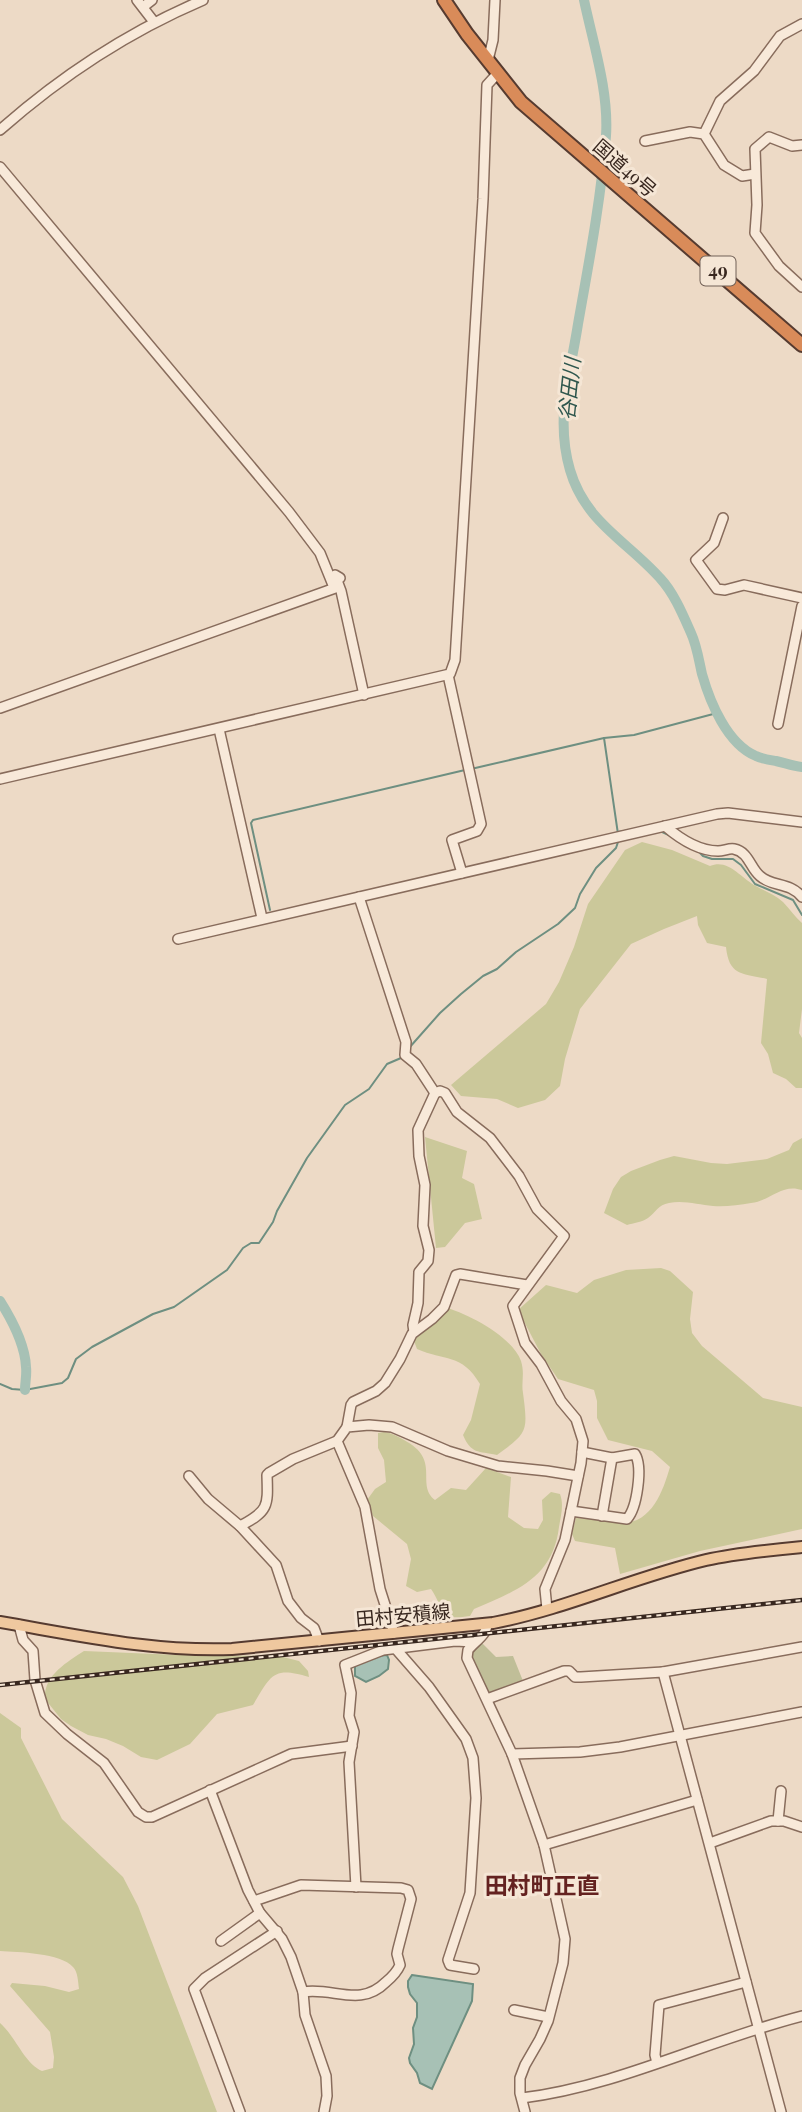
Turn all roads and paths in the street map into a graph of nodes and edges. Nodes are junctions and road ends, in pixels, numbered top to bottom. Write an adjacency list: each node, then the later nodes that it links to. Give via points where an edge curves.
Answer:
1 (152, 0): 5 (street)
2 (202, 0): 6 (street)
3 (444, 0): 8 (highway, 国道49号 / 49)
4 (495, 0): 8 (street)
5 (140, 4): 6 (street)
6 (155, 22): 10 (street, via 80,66)
7 (802, 24): 11 (street, via 780,36 754,71 720,102)
8 (488, 60): 9 (highway, 国道49号 / 49)
9 (497, 74): 17 (highway, 国道49号 / 49, via 521,102); 22 (street, via 487,85 455,660)
10 (0, 130)
11 (704, 134): 12 (street, via 690,132); 15 (street, via 724,165 742,176)
12 (645, 141)
13 (802, 145): 15 (street, via 767,138 754,150)
14 (0, 167): 19 (street, via 289,512)
15 (755, 174): 16 (street, via 755,236)
16 (802, 287)
17 (801, 342)
18 (723, 518): 20 (street, via 714,543 696,560 717,589 744,585)
19 (337, 583): 23 (street); 24 (street)
20 (802, 597)
21 (802, 606): 25 (street)
22 (448, 675): 23 (street); 30 (street, via 481,824 477,831 452,841)
23 (364, 695): 26 (street)
24 (0, 708)
25 (778, 724)
26 (219, 729): 27 (street); 33 (street)
27 (0, 779)
28 (802, 822): 29 (street, via 724,813)
29 (665, 826): 30 (street); 32 (street, via 703,848 740,851 761,877 791,887)
30 (462, 873): 31 (street)
31 (359, 897): 33 (street); 35 (street, via 406,1042 404,1054)
32 (802, 897)
33 (262, 918): 34 (street)
34 (178, 939)
35 (435, 1093): 36 (street, via 445,1093 457,1112 489,1138 519,1176 537,1209 564,1236); 37 (street, via 418,1130 429,1250 428,1261 419,1272)
36 (527, 1285): 37 (street, via 458,1274 444,1307); 40 (street, via 513,1306 518,1325 578,1423)
37 (414, 1332): 38 (street, via 385,1383 353,1402)
38 (347, 1427): 39 (street); 43 (street, via 392,1426 448,1451 498,1466)
39 (337, 1441): 46 (street, via 269,1473 267,1506); 52 (street, via 365,1507 380,1589)
40 (582, 1452): 41 (street); 43 (street)
41 (612, 1458): 45 (street); 45 (street, via 636,1455 639,1479 630,1516)
42 (189, 1476): 46 (street)
43 (578, 1476): 44 (street)
44 (571, 1511): 45 (street); 48 (street, via 565,1540 546,1583)
45 (602, 1516)
46 (240, 1526): 53 (street, via 276,1566 288,1601 314,1628)
47 (802, 1547): 48 (main road, 田村安積線, via 704,1560)
48 (547, 1609): 50 (main road, 田村安積線)
49 (0, 1622): 51 (main road, 田村安積線)
50 (487, 1624): 52 (main road, 田村安積線); 54 (street)
51 (19, 1625): 53 (main road, 田村安積線, via 174,1649); 63 (street, via 23,1640 33,1651 35,1680 45,1713 104,1763 138,1812 152,1817)
52 (394, 1633): 53 (main road, 田村安積線)
53 (319, 1641)
54 (474, 1642): 56 (street); 58 (street, via 467,1658)
55 (802, 1647): 57 (street)
56 (395, 1648): 61 (street, via 345,1665 351,1693); 75 (street, via 429,1686 472,1752 476,1798 470,1893 448,1960 450,1965)
57 (663, 1672): 58 (street, via 581,1678 564,1671); 60 (street)
58 (487, 1699): 62 (street)
59 (802, 1712): 60 (street)
60 (680, 1735): 62 (street, via 580,1752); 65 (street)
61 (352, 1746): 63 (street, via 299,1751); 70 (street)
62 (512, 1754): 69 (street)
63 (210, 1790): 71 (street)
64 (781, 1791): 66 (street)
65 (697, 1800): 68 (street); 69 (street)
66 (778, 1821): 67 (street); 68 (street)
67 (802, 1827)
68 (710, 1843): 76 (street)
69 (544, 1845): 80 (street, via 565,1939)
70 (356, 1887): 71 (street, via 301,1885); 77 (street, via 408,1890 411,1899 397,1954 399,1969 382,1987 366,1995)
71 (254, 1901): 72 (street)
72 (260, 1913): 73 (street); 74 (street)
73 (277, 1931): 77 (street); 84 (street, via 194,1989)
74 (221, 1941)
75 (474, 1969)
76 (746, 1982): 81 (street); 82 (street, via 659,2005)
77 (303, 1992): 85 (street, via 305,2015 326,2076)
78 (514, 2010): 80 (street)
79 (802, 2016): 81 (street)
80 (548, 2017): 83 (street, via 524,2065 519,2086)
81 (758, 2028): 82 (street); 87 (street)
82 (657, 2063): 83 (street, via 587,2086)
83 (522, 2098): 86 (street)
84 (240, 2112)
85 (324, 2112)
86 (525, 2112)
87 (780, 2112)

